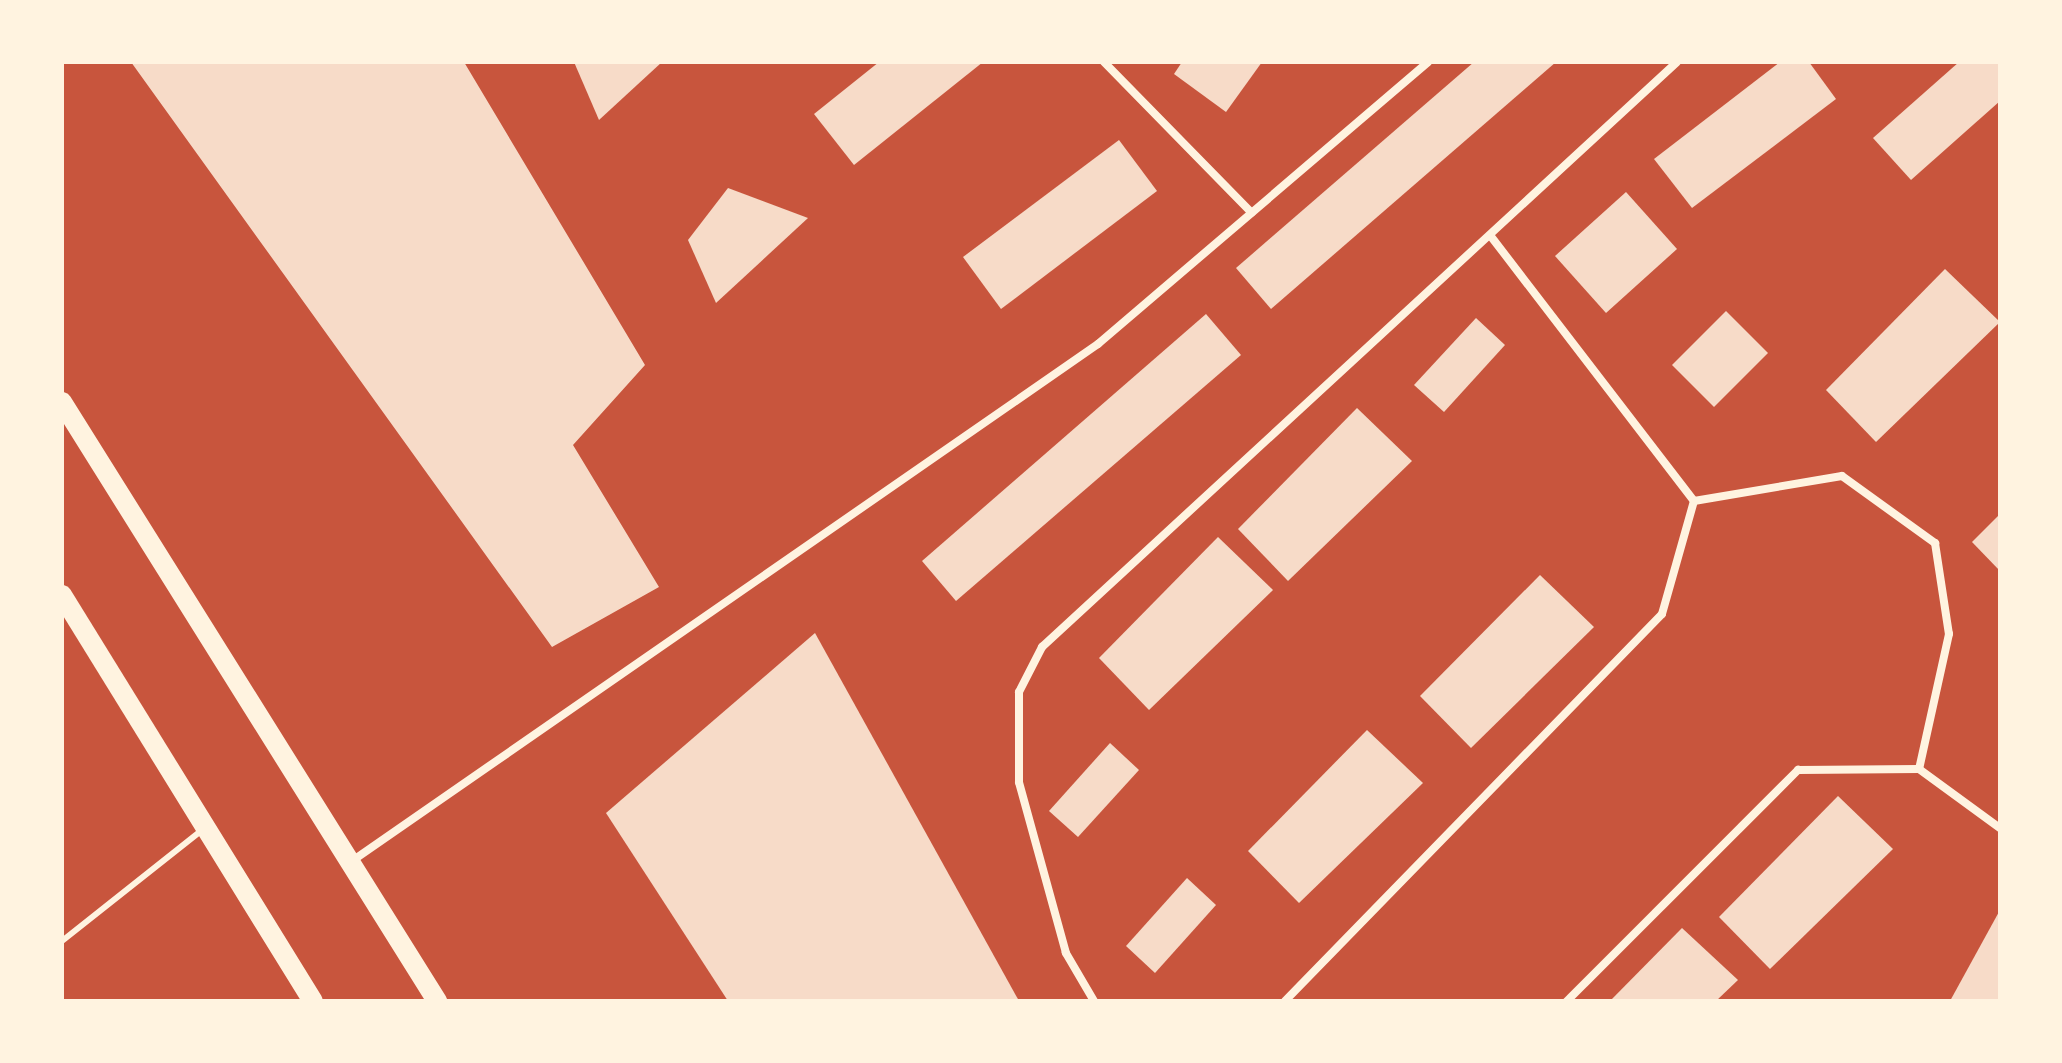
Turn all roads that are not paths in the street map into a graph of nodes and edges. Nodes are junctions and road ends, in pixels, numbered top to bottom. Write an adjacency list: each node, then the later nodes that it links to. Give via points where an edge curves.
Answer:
1 (1104, 62): 4 (street)
2 (1428, 62): 4 (street)
3 (1677, 62): 5 (street)
4 (1252, 213): 12 (street, via 1098,344)
5 (1490, 235): 7 (street); 16 (street, via 1042,647 1019,692 1019,782 1066,953)
6 (62, 402): 12 (main road)
7 (1694, 501): 9 (street, via 1842,476 1935,543 1949,634); 17 (street, via 1662,614)
8 (62, 595): 10 (main road)
9 (1919, 769): 11 (street); 18 (street, via 1798,770)
10 (205, 828): 13 (lane); 14 (main road)
11 (2000, 828)
12 (351, 861): 15 (main road)
13 (62, 941)
14 (313, 1001)
15 (437, 1001)
16 (1094, 1001)
17 (1285, 1001)
18 (1567, 1001)

